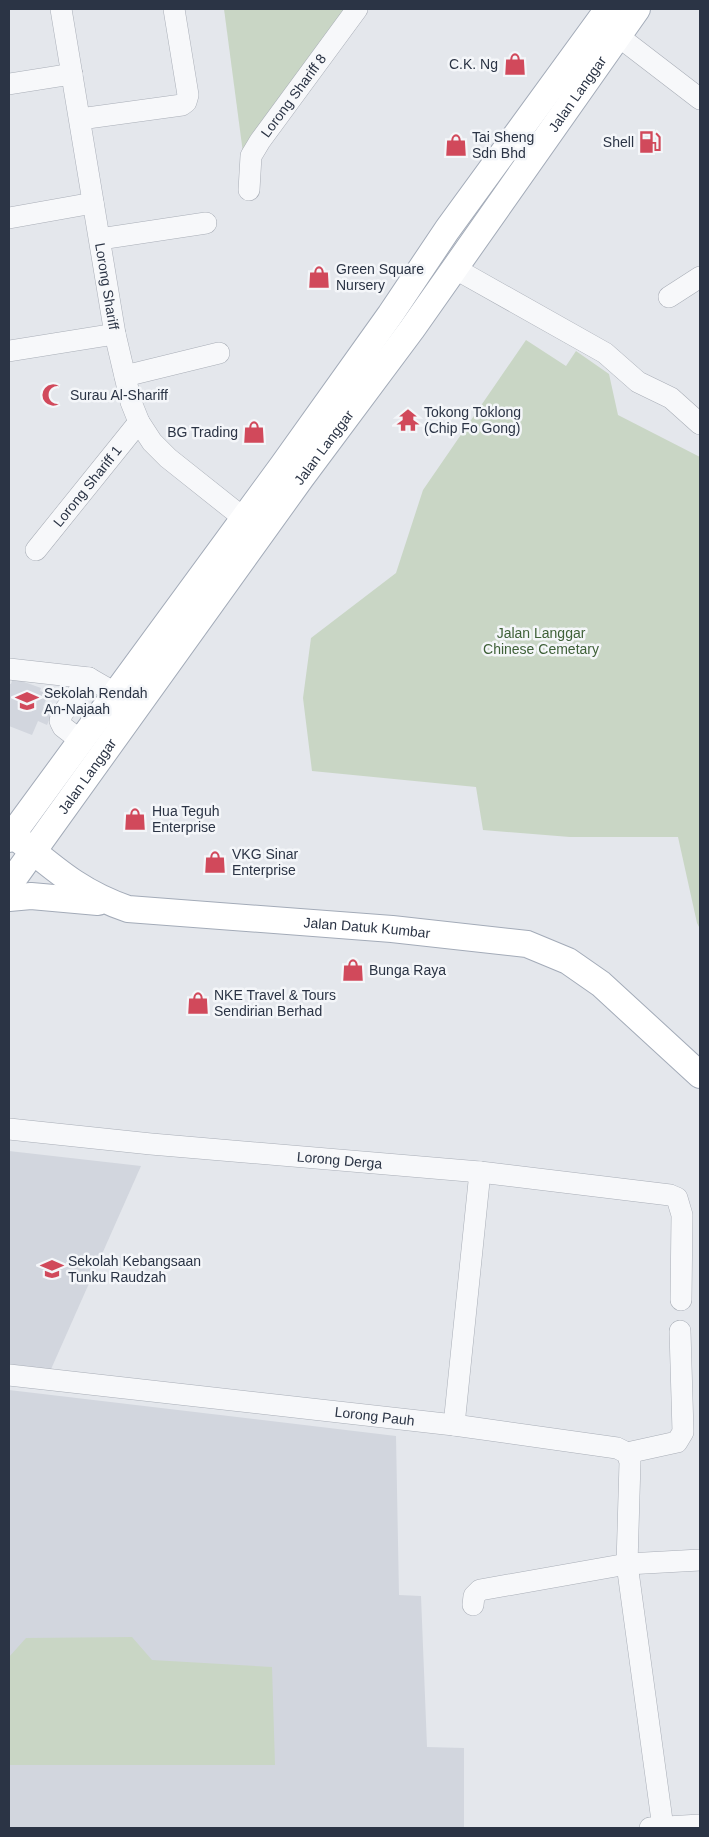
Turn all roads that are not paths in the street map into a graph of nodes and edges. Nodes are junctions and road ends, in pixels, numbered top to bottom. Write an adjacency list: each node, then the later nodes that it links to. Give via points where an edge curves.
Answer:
1 (61, 9): 7 (street, Lorong Shariff)
2 (174, 9): 10 (street, via 188,96 186,102)
3 (357, 9): 11 (street, Lorong Shariff 8, via 251,156)
4 (608, 9): 25 (main road, Jalan Langgar, via 447,230)
5 (637, 9): 6 (main road, Jalan Langgar)
6 (618, 36): 9 (street); 16 (main road, Jalan Langgar)
7 (72, 74): 8 (street); 10 (street, Lorong Shariff)
8 (9, 84)
9 (700, 99)
10 (80, 119): 12 (street, Lorong Shariff)
11 (249, 190)
12 (93, 203): 13 (street); 15 (street, Lorong Shariff)
13 (9, 218)
14 (206, 223): 15 (street)
15 (100, 239): 19 (street, Lorong Shariff)
16 (454, 268): 24 (street, via 605,353 638,382 671,398); 25 (main road, Jalan Langgar, via 412,329)
17 (700, 277): 18 (street)
18 (669, 297)
19 (115, 334): 20 (street); 22 (street, Lorong Shariff)
20 (9, 351)
21 (218, 353): 22 (street)
22 (124, 376): 23 (street, Lorong Shariff)
23 (139, 422): 25 (street, Lorong Shariff, via 168,458); 26 (street, Lorong Shariff 1)
24 (700, 424)
25 (252, 525): 29 (main road, Jalan Langgar); 32 (main road, Jalan Langgar)
26 (36, 550)
27 (9, 669): 28 (street)
28 (89, 678): 29 (street); 30 (street, via 60,721)
29 (115, 693): 30 (main road, Jalan Langgar)
30 (80, 740): 31 (main road, Jalan Langgar)
31 (11, 832): 32 (main road, Jalan Datuk Kumbar)
32 (33, 851): 33 (main road, Jalan Langgar); 35 (main road, Jalan Datuk Kumbar, via 79,888)
33 (9, 884)
34 (9, 898): 35 (main road, via 31,896 97,901)
35 (128, 909): 36 (main road, Jalan Datuk Kumbar, via 392,929 527,944 568,961 600,984)
36 (700, 1074)
37 (9, 1129): 38 (street, Lorong Derga)
38 (480, 1172): 39 (street, Lorong Derga, via 670,1194 677,1198 682,1215); 42 (street)
39 (681, 1300)
40 (680, 1331): 43 (street, via 681,1438 677,1442)
41 (9, 1375): 42 (street, Lorong Pauh)
42 (454, 1425): 43 (street, Lorong Pauh, via 617,1448)
43 (626, 1453): 45 (street, via 630,1462)
44 (700, 1560): 45 (street)
45 (627, 1564): 46 (street, via 480,1590 474,1596); 49 (street)
46 (473, 1605)
47 (700, 1825): 49 (street)
48 (650, 1828): 49 (street)
49 (663, 1828)

